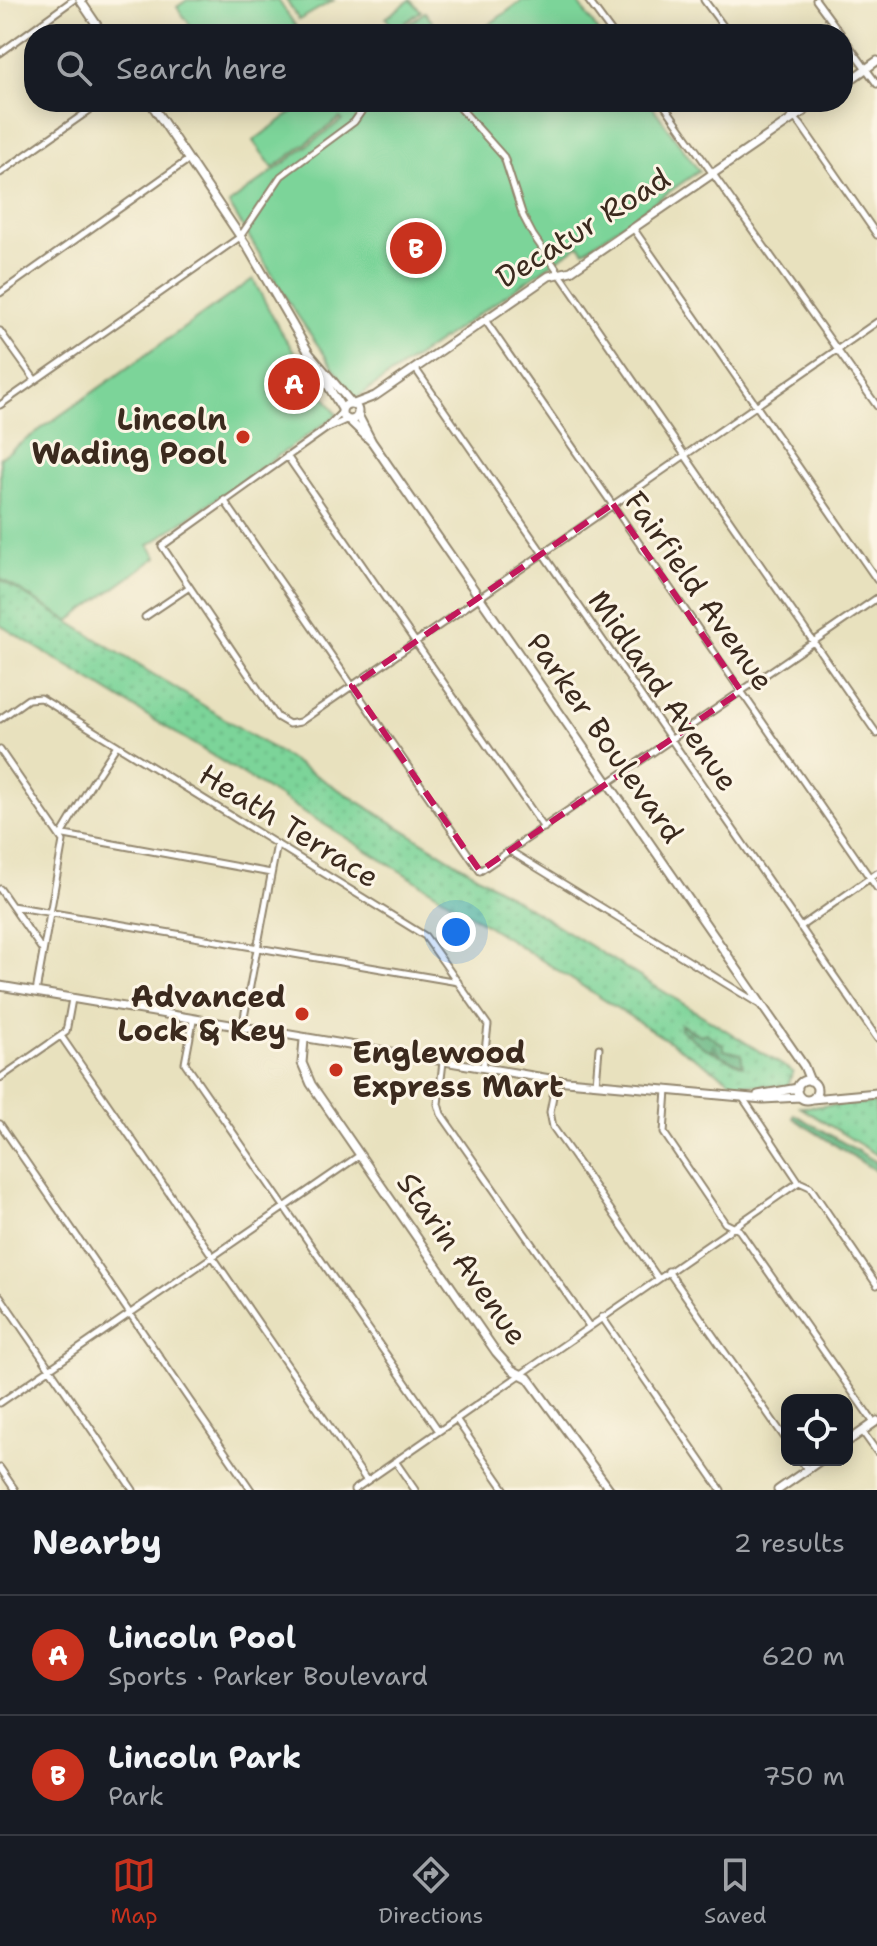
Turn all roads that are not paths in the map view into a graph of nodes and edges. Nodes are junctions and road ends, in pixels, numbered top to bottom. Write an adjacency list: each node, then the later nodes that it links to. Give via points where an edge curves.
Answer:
1 (73, 0): 6 (street)
2 (80, 0): 7 (street)
3 (588, 0): 8 (street)
4 (704, 0): 9 (street)
5 (816, 0): 10 (street)
6 (40, 24)
7 (96, 24)
8 (606, 24)
9 (722, 24)
10 (833, 24)
11 (24, 36): 13 (street)
12 (853, 51): 15 (street)
13 (0, 53)
14 (877, 61): 15 (street)
15 (867, 69): 16 (street); 17 (street)
16 (853, 78)
17 (877, 84)
18 (87, 112): 27 (street)
19 (157, 112): 26 (street, Parker Boulevard)
20 (361, 112): 31 (street, via 281,176)
21 (461, 112): 32 (street, via 500,150 527,225)
22 (669, 112): 28 (street)
23 (788, 112): 25 (street)
24 (802, 112): 25 (street, Decatur Road)
25 (793, 118): 28 (street, Decatur Road); 30 (street)
26 (188, 160): 31 (street, Parker Boulevard); 33 (street)
27 (0, 173)
28 (714, 173): 29 (street, Decatur Road); 37 (street)
29 (633, 228): 32 (street, Decatur Road); 42 (street)
30 (877, 235)
31 (240, 237): 38 (street, Parker Boulevard); 40 (street)
32 (560, 274): 34 (street, Decatur Road, via 549,276); 47 (street)
33 (0, 293)
34 (485, 320): 39 (street, Decatur Road); 50 (street, Fairfield Avenue)
35 (877, 322): 37 (street)
36 (0, 331): 40 (street)
37 (837, 350): 42 (street); 43 (street)
38 (318, 367): 44 (street, Parker Boulevard); 45 (street, Parker Boulevard)
39 (415, 368): 44 (street, Decatur Road); 51 (street, Midland Avenue)
40 (35, 380): 41 (street)
41 (0, 405)
42 (756, 405): 47 (street); 52 (street)
43 (877, 406)
44 (356, 409): 45 (street); 45 (street); 46 (street, Parker Boulevard)
45 (345, 415): 46 (street, Parker Boulevard); 48 (street)
46 (372, 442): 54 (street, Parker Boulevard)
47 (685, 455): 50 (street); 58 (street)
48 (287, 456): 49 (street); 57 (street)
49 (224, 500): 53 (street, via 164,542 164,553); 59 (street)
50 (613, 504): 51 (street); 60 (street, Fairfield Avenue)
51 (542, 554): 54 (street); 63 (street, Midland Avenue)
52 (877, 580)
53 (188, 588): 56 (street); 59 (street, via 284,722 300,722)
54 (479, 597): 57 (street); 66 (street, Parker Boulevard)
55 (877, 598): 58 (street)
56 (145, 617)
57 (415, 642): 59 (street); 67 (street)
58 (813, 642): 60 (street); 62 (street)
59 (352, 686): 70 (street, via 480,871)
60 (741, 691): 63 (street); 73 (street, Fairfield Avenue)
61 (0, 719): 64 (street, Heath Terrace, via 36,697)
62 (877, 734)
63 (670, 740): 66 (street); 78 (street, Midland Avenue)
64 (117, 745): 68 (street); 69 (street, Heath Terrace)
65 (0, 750): 68 (street)
66 (608, 784): 67 (street); 85 (street, Parker Boulevard)
67 (544, 828): 70 (street)
68 (59, 834): 71 (street); 77 (street, via 63,841)
69 (277, 844): 71 (street); 81 (street, Heath Terrace, via 425,936)
70 (510, 851): 85 (street)
71 (271, 873): 79 (street)
72 (877, 873): 73 (street)
73 (870, 878): 74 (street, Fairfield Avenue); 78 (street)
74 (877, 888)
75 (0, 889): 76 (street)
76 (12, 906): 77 (street); 80 (street)
77 (50, 913): 79 (street); 80 (street)
78 (800, 927): 89 (street, Midland Avenue)
79 (256, 949): 81 (street); 87 (street)
80 (43, 951): 83 (street)
81 (459, 982): 94 (street, Heath Terrace, via 489,1029)
82 (0, 986): 83 (street)
83 (36, 992): 84 (street)
84 (72, 999): 86 (street); 88 (street)
85 (760, 1005): 93 (street, Parker Boulevard)
86 (193, 1021): 87 (street); 108 (street, via 185,1063)
87 (242, 1029): 90 (street)
88 (61, 1036): 95 (street); 110 (street)
89 (877, 1038)
90 (304, 1040): 92 (street); 106 (street, Starin Avenue, via 305,1074)
91 (599, 1048): 98 (street)
92 (443, 1062): 94 (street); 119 (street, via 441,1114)
93 (799, 1062): 97 (street, Parker Boulevard); 100 (street)
94 (483, 1068): 96 (street)
95 (0, 1078)
96 (556, 1080): 98 (street); 114 (street, via 553,1127)
97 (813, 1083): 100 (street); 103 (street); 104 (street)
98 (596, 1085): 99 (street)
99 (667, 1089): 102 (street); 109 (street, via 664,1133 725,1223)
100 (799, 1090): 102 (street, via 767,1099); 104 (street)
101 (877, 1093): 103 (street)
102 (740, 1094): 107 (street)
103 (835, 1095): 104 (street)
104 (812, 1099)
105 (0, 1124): 117 (street)
106 (360, 1155): 108 (street); 121 (street, Starin Avenue, via 496,1352)
107 (799, 1182): 109 (street); 113 (street, via 810,1187)
108 (284, 1208): 110 (street); 125 (street)
109 (733, 1227): 112 (street); 124 (street)
110 (212, 1258): 117 (street); 135 (street)
111 (877, 1266): 113 (street)
112 (668, 1271): 114 (street); 127 (street)
113 (868, 1273): 115 (street)
114 (658, 1278): 118 (street)
115 (877, 1285)
116 (0, 1296): 120 (street)
117 (130, 1314): 120 (street); 138 (street)
118 (602, 1317): 119 (street); 143 (street)
119 (589, 1326): 121 (street)
120 (50, 1369): 122 (street); 137 (street)
121 (521, 1374): 123 (street); 142 (street, Starin Avenue)
122 (0, 1403)
123 (456, 1419): 125 (street); 141 (street)
124 (876, 1422): 126 (street)
125 (439, 1431): 130 (street)
126 (862, 1431): 128 (street); 129 (street)
127 (781, 1432)
128 (853, 1438)
129 (877, 1452)
130 (395, 1461): 135 (street); 140 (street)
131 (805, 1466): 134 (street)
132 (812, 1466): 134 (street)
133 (0, 1468): 136 (street)
134 (807, 1469): 144 (street)
135 (367, 1481): 139 (street)
136 (15, 1490)
137 (133, 1490)
138 (251, 1490)
139 (354, 1490)
140 (415, 1490)
141 (505, 1490)
142 (610, 1490)
143 (721, 1490)
144 (778, 1490)

